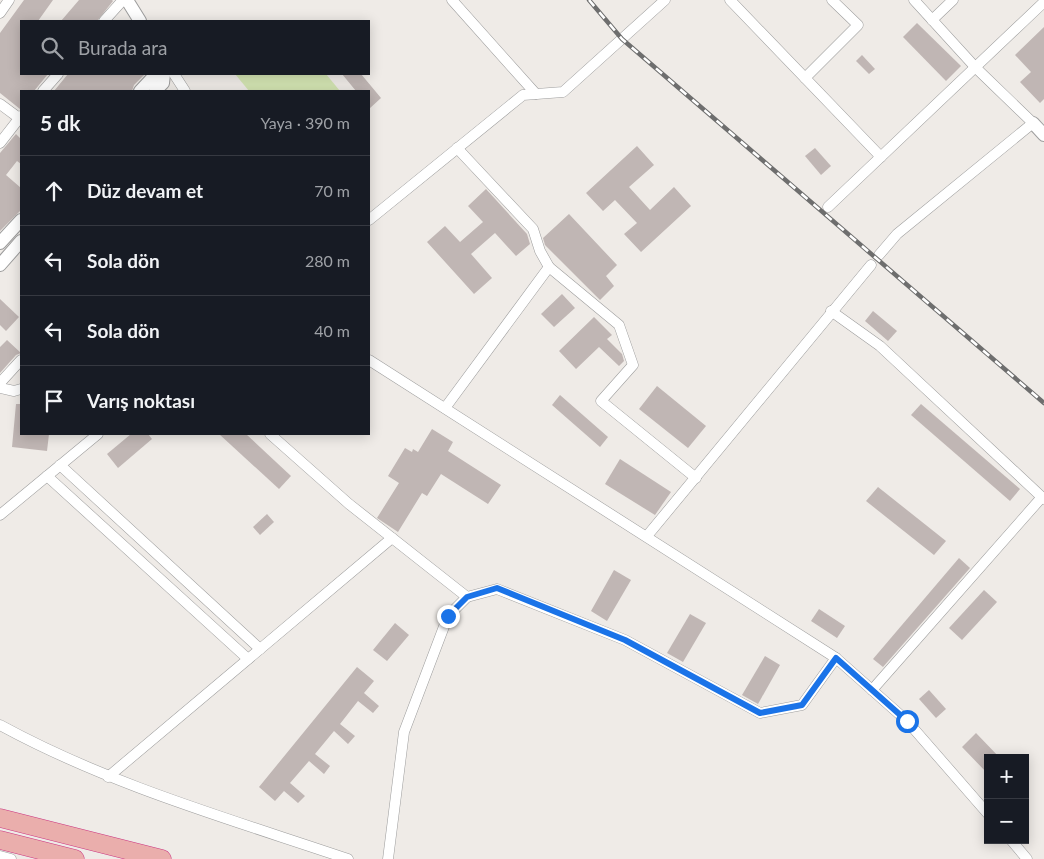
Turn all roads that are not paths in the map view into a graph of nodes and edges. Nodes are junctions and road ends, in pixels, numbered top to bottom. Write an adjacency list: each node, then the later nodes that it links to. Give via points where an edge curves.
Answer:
1 (9, 0): 11 (street)
2 (122, 0): 12 (street)
3 (127, 0): 13 (street)
4 (452, 0): 25 (street)
5 (665, 0): 25 (street, via 563,92)
6 (730, 0): 20 (street)
7 (832, 0): 20 (street, via 858,25)
8 (914, 0): 14 (street)
9 (953, 0): 14 (street)
10 (1044, 2): 15 (street)
11 (0, 13)
12 (105, 20)
13 (139, 20)
14 (932, 20): 15 (street)
15 (976, 68): 28 (street); 32 (street)
16 (57, 75): 21 (street)
17 (155, 75): 22 (street)
18 (164, 75): 23 (street, via 163,83)
19 (175, 75): 24 (street)
20 (805, 78): 32 (street)
21 (44, 90)
22 (141, 90)
23 (156, 90)
24 (184, 90)
25 (536, 94): 31 (street, via 523,96)
26 (0, 104): 27 (street)
27 (20, 117): 30 (street)
28 (1033, 123): 29 (street); 38 (street, via 897,234)
29 (1044, 135)
30 (0, 143)
31 (457, 148): 34 (street); 41 (street, via 533,229)
32 (881, 158): 33 (street)
33 (828, 207)
34 (370, 219)
35 (20, 221): 36 (street)
36 (0, 243)
37 (20, 243): 39 (street)
38 (879, 255)
39 (0, 265)
40 (871, 265): 42 (street)
41 (549, 267): 48 (street); 53 (street, via 619,325 633,365 601,401)
42 (831, 311): 53 (street); 54 (street, via 880,346)
43 (20, 361): 45 (street)
44 (370, 361): 48 (street)
45 (0, 383)
46 (0, 388): 47 (street)
47 (20, 389)
48 (445, 408): 56 (street)
49 (97, 435): 51 (street)
50 (271, 435): 57 (street)
51 (60, 465): 52 (street); 59 (street)
52 (47, 476): 55 (street); 61 (street)
53 (696, 478): 56 (street)
54 (1043, 498): 62 (street)
55 (0, 515)
56 (648, 536): 60 (street)
57 (392, 538): 58 (street); 59 (street)
58 (467, 597): 60 (street, via 497,588 625,640 760,713 802,705); 74 (street, via 448,616 404,732)
59 (260, 649): 61 (street)
60 (836, 658): 62 (street)
61 (248, 659): 64 (street)
62 (872, 690): 65 (street, via 907,721)
63 (0, 725): 64 (street)
64 (108, 777): 73 (street)
65 (984, 809)
66 (0, 818): 72 (highway)
67 (0, 840): 71 (highway)
68 (1014, 844): 75 (street)
69 (0, 856): 70 (street)
70 (11, 859)
71 (75, 859)
72 (162, 859)
73 (348, 859)
74 (388, 859)
75 (1027, 859)

